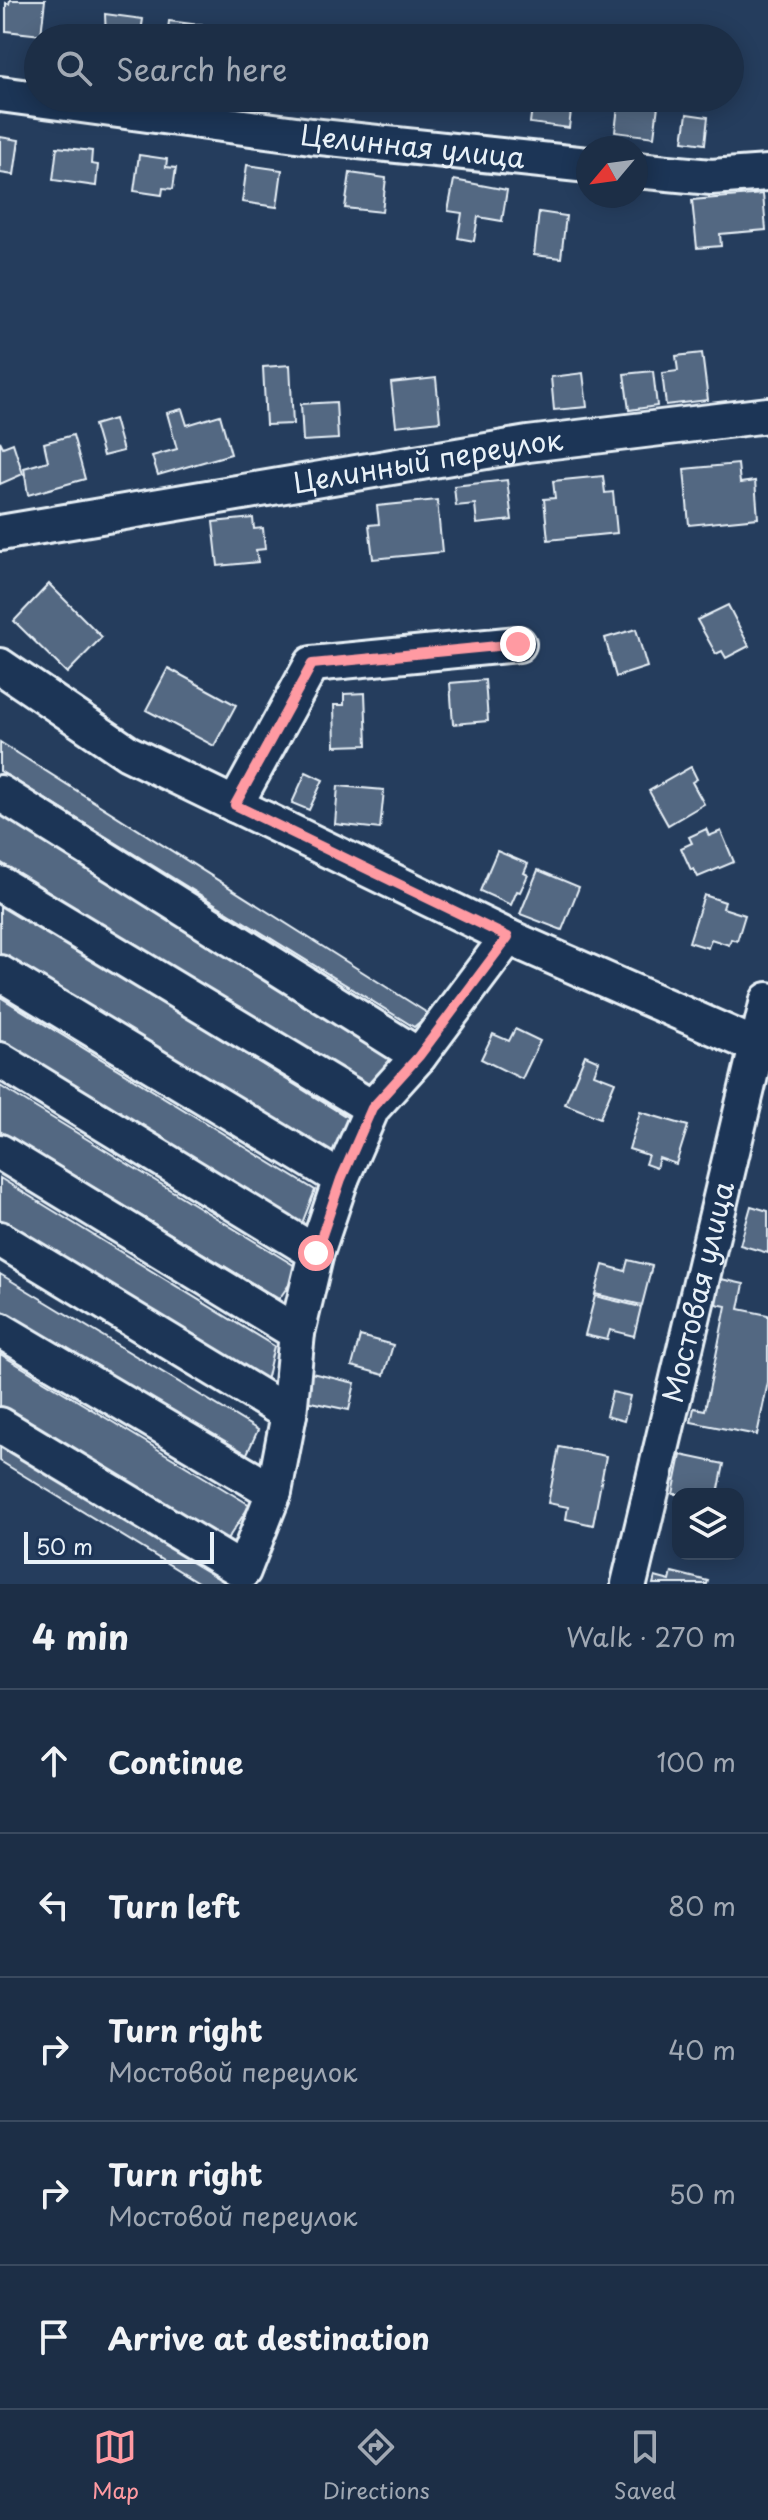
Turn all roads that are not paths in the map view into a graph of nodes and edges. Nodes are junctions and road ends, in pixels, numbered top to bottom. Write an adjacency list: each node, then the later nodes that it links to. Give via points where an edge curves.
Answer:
1 (0, 94): 2 (street, Целинная улица)
2 (24, 97)
3 (133, 112): 4 (street, Целинная улица)
4 (576, 164)
5 (648, 171): 6 (street, via 711,177)
6 (768, 173)
7 (768, 415): 8 (street, Целинный переулок, via 528,444)
8 (0, 533)
9 (518, 644): 12 (street, via 312,664)
10 (0, 666): 12 (street, via 128,753)
11 (0, 793): 18 (street)
12 (235, 805): 14 (street)
13 (0, 884): 20 (street)
14 (508, 937): 17 (street); 18 (street)
15 (0, 973): 22 (street)
16 (768, 1000): 17 (street, Мостовая улица)
17 (763, 1048): 30 (street, Мостовая улица)
18 (419, 1056): 20 (street)
19 (0, 1060): 24 (street)
20 (372, 1108): 22 (street)
21 (0, 1152): 26 (street)
22 (341, 1179): 24 (street)
23 (0, 1239): 27 (street)
24 (316, 1253): 26 (street)
25 (0, 1330): 29 (street)
26 (297, 1333): 27 (street)
27 (289, 1414): 29 (street)
28 (0, 1425): 29 (street, via 243,1571)
29 (274, 1492)
30 (629, 1584)

